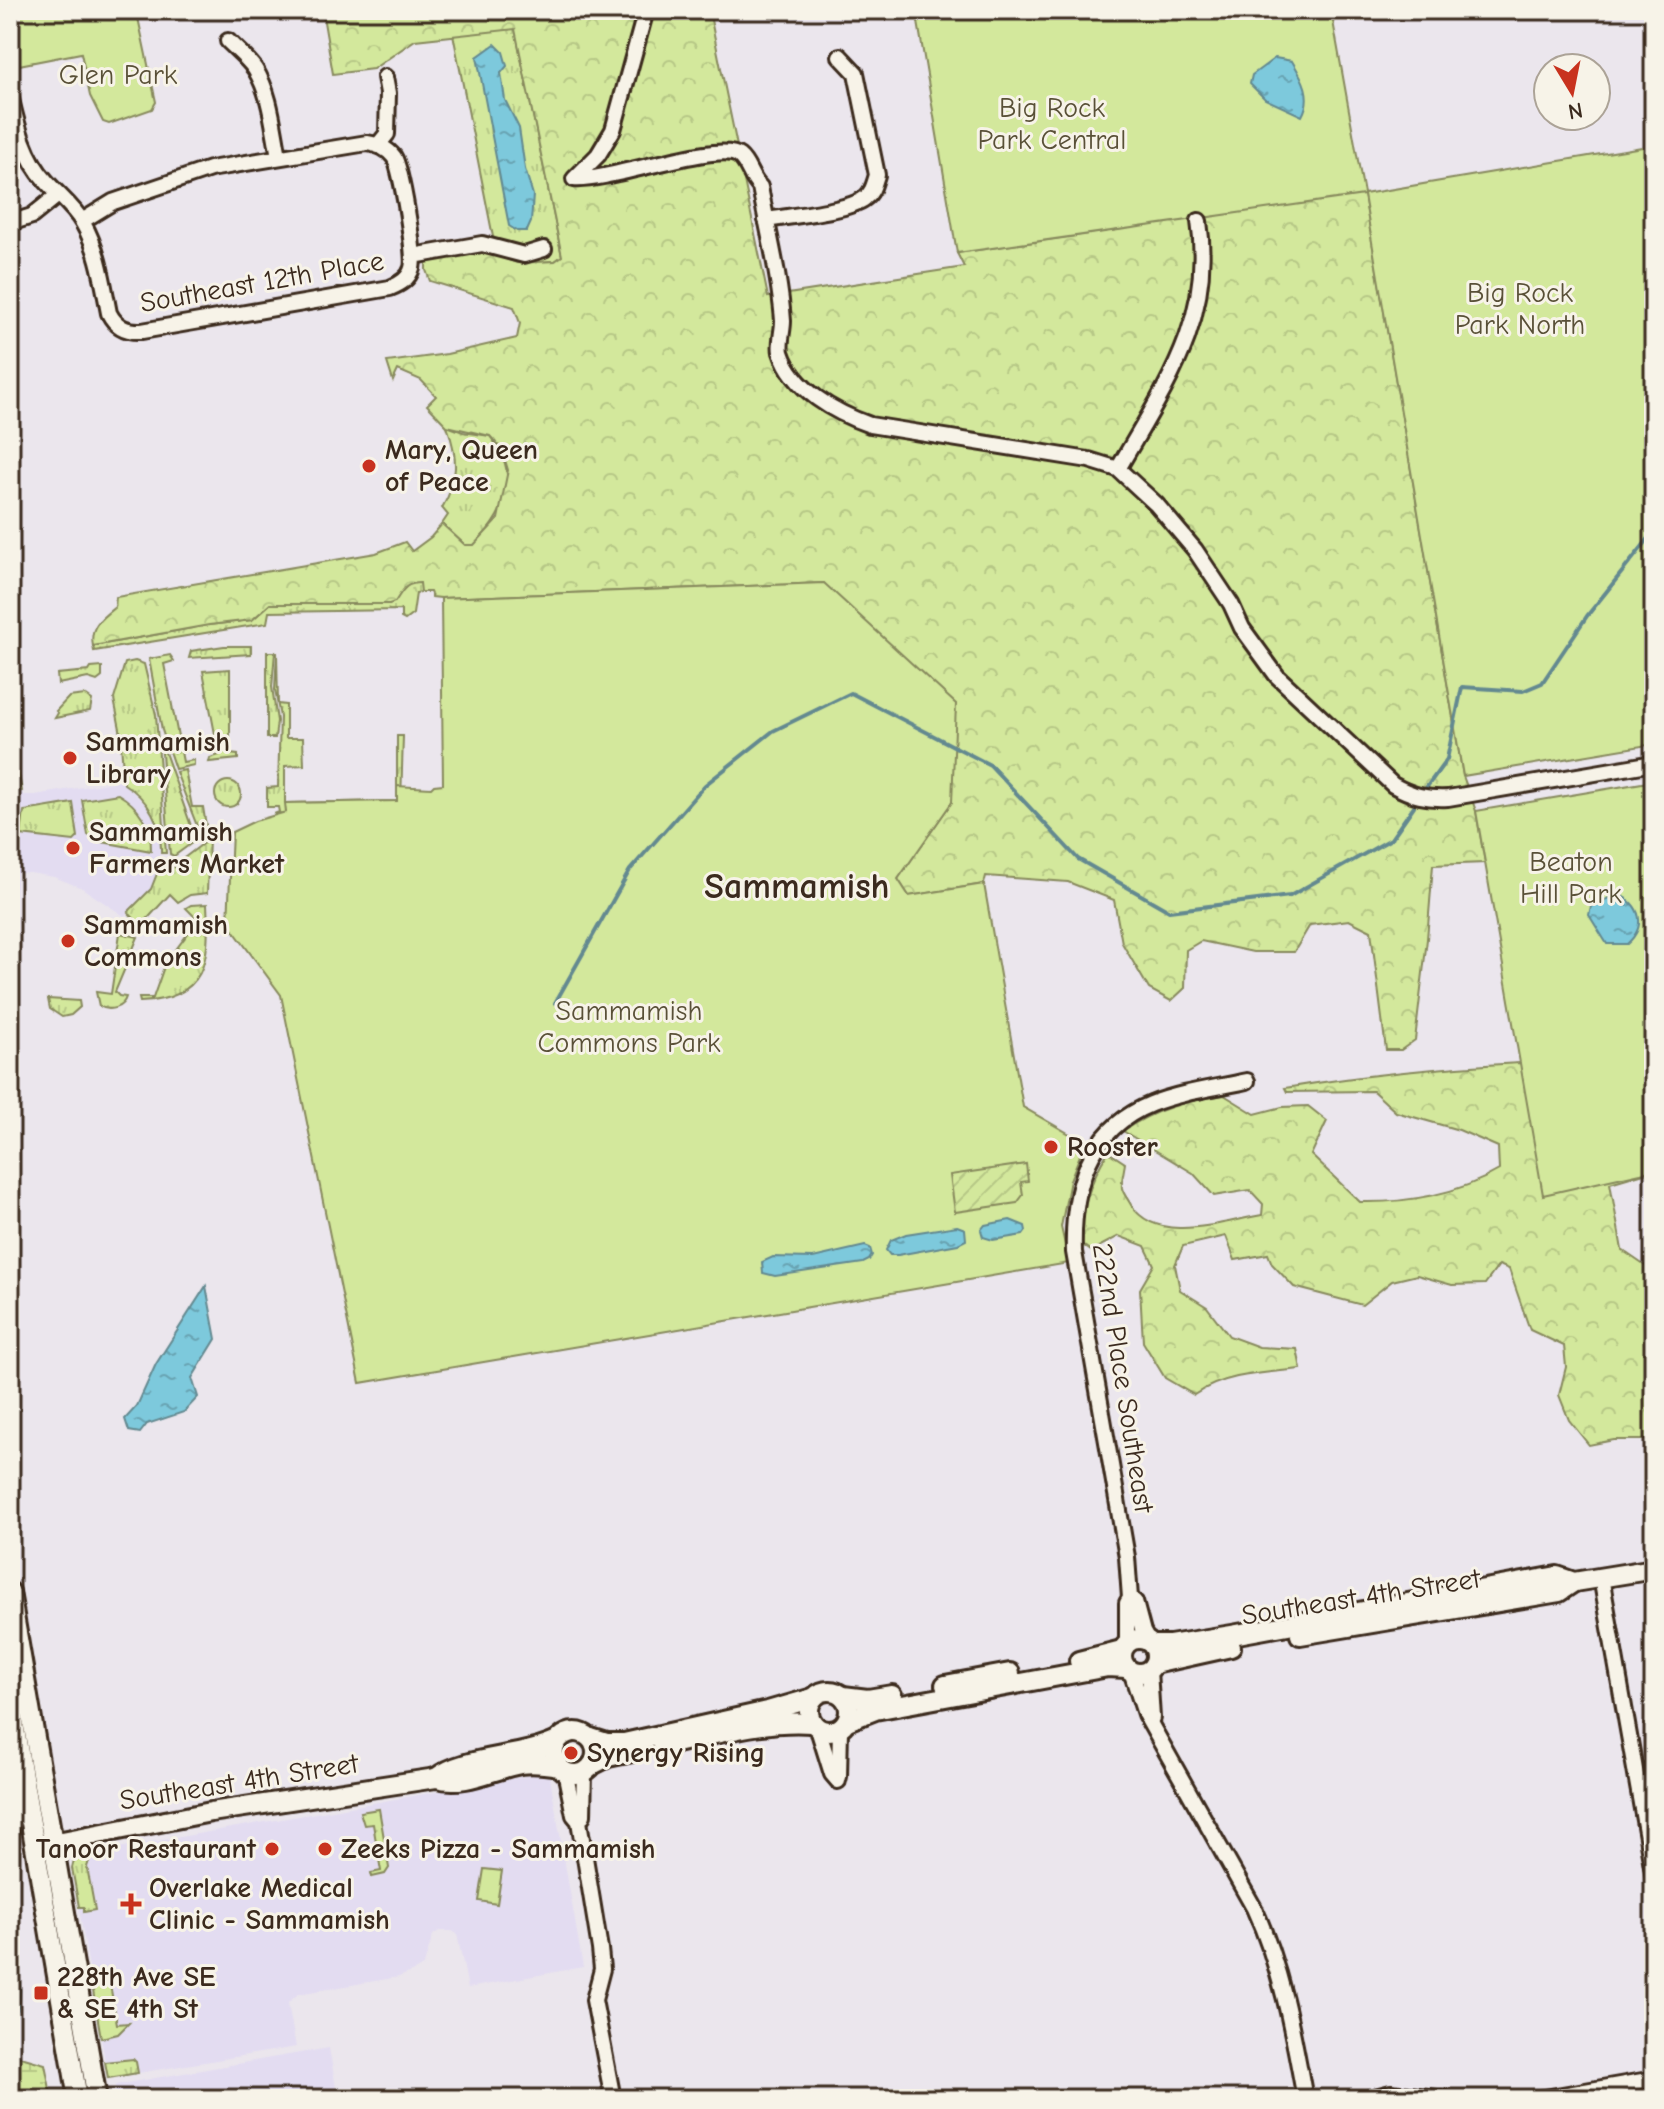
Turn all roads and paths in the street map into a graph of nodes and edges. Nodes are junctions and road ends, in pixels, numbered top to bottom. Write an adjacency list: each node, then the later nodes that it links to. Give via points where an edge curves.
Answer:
1 (646, 10): 9 (street, via 613,130 574,179 614,176 712,152 733,153 760,187)
2 (228, 41): 7 (street, via 262,82)
3 (840, 56): 9 (street, via 856,73 863,101 877,175 871,192 855,204)
4 (385, 77): 6 (street, via 387,134)
5 (10, 95): 8 (street, via 24,144)
6 (382, 147): 7 (street, via 357,143); 14 (street, via 399,168)
7 (279, 156): 10 (street, via 183,176 113,202)
8 (58, 195): 10 (street); 12 (street, via 32,216)
9 (766, 220): 15 (street, via 783,322 781,351 811,395 870,425)
10 (82, 221): 14 (street, Southeast 12th Place, via 97,254 109,313 132,332 390,288 408,276)
11 (1199, 221): 15 (street, via 1204,248 1195,319 1185,349)
12 (10, 223)
13 (544, 249): 14 (street, via 524,255 482,244)
14 (413, 256)
15 (1118, 469): 16 (street, via 1195,550 1277,676 1409,794 1448,798)
16 (1654, 763)
17 (1247, 1081): 21 (street, 222nd Place Southeast, via 1151,1104 1131,1115 1105,1136 1081,1178 1076,1200 1074,1252 1130,1598 1143,1632)
18 (1654, 1569): 19 (street, Southeast 4th Street)
19 (1601, 1577): 21 (street, Southeast 4th Street, via 1574,1582 1559,1592); 36 (street)
20 (10, 1592): 35 (street)
21 (1139, 1657): 22 (street, Southeast 4th Street, via 1100,1657 874,1699); 25 (street, Southeast 4th Street, via 875,1710); 41 (street, 222nd Place Southeast, via 1152,1727 1268,1938 1289,2010)
22 (843, 1696): 23 (street, via 830,1690); 25 (street, via 849,1708)
23 (813, 1698): 26 (street, via 809,1710); 27 (street, via 624,1743)
24 (10, 1700): 28 (street)
25 (843, 1724): 26 (street, via 830,1731); 26 (street, via 838,1781)
26 (815, 1726): 30 (street, via 767,1724 608,1757)
27 (591, 1738): 29 (street, via 571,1732); 30 (street, via 596,1750)
28 (17, 1739): 34 (street, via 17,1812); 38 (street)
29 (557, 1741): 31 (street, via 554,1753); 32 (street, Southeast 4th Street, via 447,1769)
30 (588, 1768): 31 (street, via 577,1774); 33 (street)
31 (562, 1769): 32 (street, Southeast 4th Street, via 520,1764 450,1782); 33 (street)
32 (436, 1778): 35 (street, Southeast 4th Street, via 211,1812)
33 (579, 1821): 40 (street, via 602,1969 594,2000)
34 (10, 1828)
35 (52, 1843): 39 (street)
36 (1654, 1877)
37 (1654, 2079): 44 (street)
38 (78, 2099)
39 (97, 2099)
40 (613, 2099)
41 (1305, 2099)
42 (1367, 2099): 43 (street, via 1391,2093)
43 (1446, 2099)
44 (1539, 2099)

